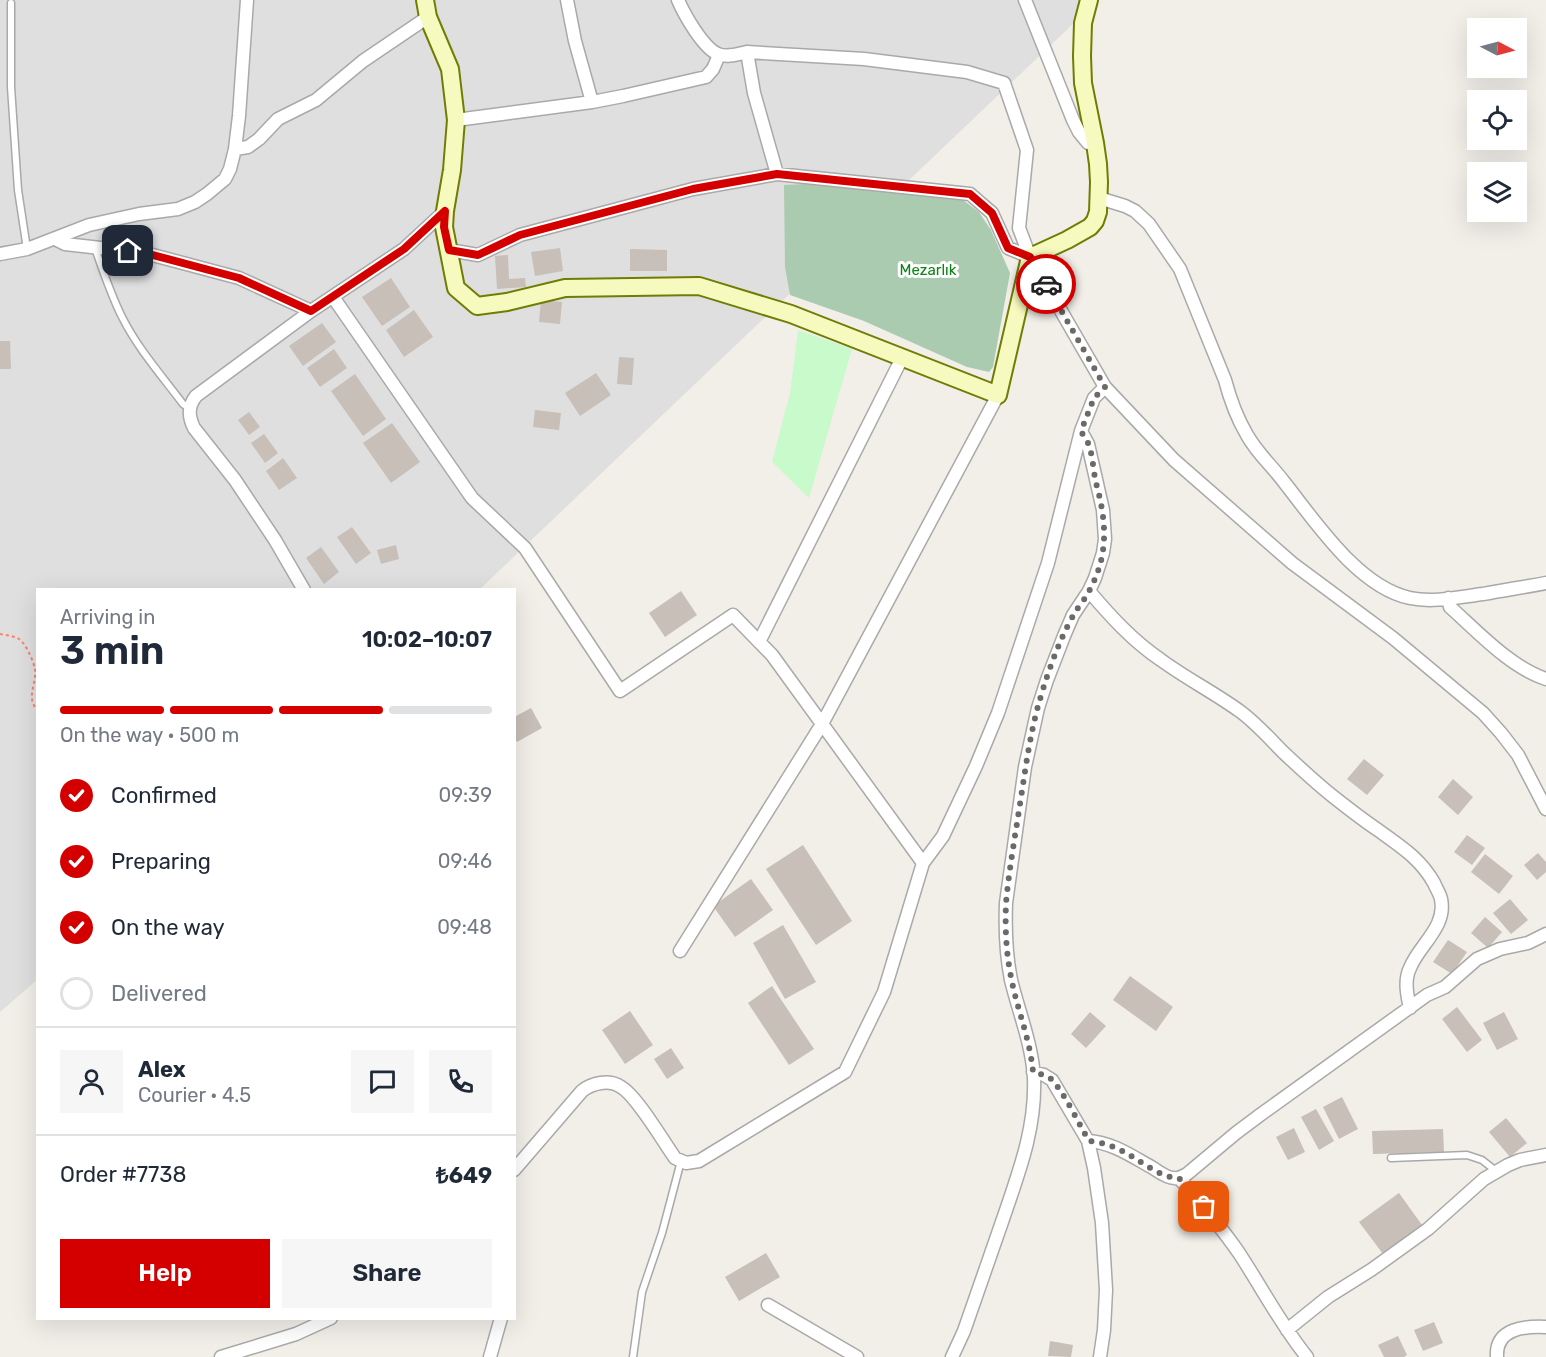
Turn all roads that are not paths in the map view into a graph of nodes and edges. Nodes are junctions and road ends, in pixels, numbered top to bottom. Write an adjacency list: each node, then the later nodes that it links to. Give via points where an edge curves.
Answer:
1 (247, 0): 14 (street)
2 (425, 0): 8 (street)
3 (567, 0): 11 (street)
4 (678, 0): 10 (street, via 695,30)
5 (1025, 0): 13 (street, via 1073,120 1088,143)
6 (1089, 0): 13 (street, via 1083,23 1082,65)
7 (11, 3): 20 (lane, via 12,99 18,190)
8 (428, 17): 12 (street, via 450,69); 14 (street, via 363,61 316,100 278,118 248,147)
9 (747, 52): 10 (street); 15 (street); 23 (street, via 864,59 967,72 1004,83 1027,150 1019,228)
10 (719, 55): 11 (street, via 706,77)
11 (592, 102): 12 (street)
12 (456, 120): 17 (street)
13 (1095, 143): 16 (street)
14 (235, 149): 18 (street, via 225,179 195,202 178,209 89,225)
15 (777, 174): 21 (street, via 693,189 520,235 478,255); 23 (street, via 970,194 992,213 1008,248)
16 (1099, 198): 23 (street, via 1098,212 1090,227); 34 (street, via 1135,211 1149,224 1180,269 1246,435 1330,541 1386,590 1421,600)
17 (445, 211): 21 (street); 24 (street, via 404,249)
18 (55, 239): 19 (street); 20 (street)
19 (94, 247): 25 (street, via 145,253 239,278); 29 (lane, via 112,297 132,335)
20 (27, 249): 22 (street)
21 (449, 250): 26 (street, via 456,288 477,306 565,288 699,286 791,314)
22 (0, 254)
23 (1030, 257): 27 (street); 28 (street)
24 (333, 297): 25 (street); 35 (street, via 472,498 525,548 620,691 733,615)
25 (311, 311): 29 (street, via 194,398)
26 (902, 358): 28 (street); 35 (street)
27 (1105, 387): 30 (street, via 1094,398); 38 (street, via 1174,460 1292,563 1393,638 1483,713 1518,755)
28 (998, 394): 37 (street)
29 (189, 408): 32 (street, via 194,428 235,480)
30 (1081, 431): 33 (street, via 1088,444 1105,525 1103,553); 39 (street, via 1047,563 998,713 943,836)
31 (1546, 583): 34 (street)
32 (303, 588)
33 (1089, 591): 42 (street, via 1138,643 1243,714 1309,776 1421,864 1436,887 1441,908 1434,931 1410,967); 43 (street, via 1073,615 1038,708 1008,883 1008,962)
34 (1448, 598): 36 (street, via 1450,607 1511,660)
35 (759, 642): 37 (street)
36 (1546, 679)
37 (822, 724): 39 (street); 41 (street)
38 (1546, 809)
39 (923, 863): 47 (street, via 884,992 845,1072 699,1161)
40 (1546, 934): 42 (street, via 1528,944 1500,949 1477,959 1445,987)
41 (680, 951)
42 (1410, 1008): 50 (street, via 1267,1109)
43 (1033, 1072): 44 (street, via 1052,1080); 60 (street, via 1032,1118 1024,1159)
44 (1089, 1141): 50 (street, via 1124,1151 1172,1179); 61 (street, via 1105,1256 1106,1310)
45 (1546, 1155): 49 (street, via 1520,1160)
46 (1391, 1158): 49 (lane, via 1467,1155)
47 (681, 1161): 48 (street, via 631,1095 620,1086 598,1083 582,1091); 58 (lane, via 642,1292)
48 (516, 1168)
49 (1496, 1171): 55 (street, via 1400,1250 1328,1297)
50 (1179, 1178): 55 (street, via 1233,1246)
51 (768, 1305): 59 (street)
52 (327, 1320): 56 (street, via 296,1334)
53 (501, 1320): 57 (street)
54 (1546, 1327): 63 (street, via 1528,1326 1508,1332 1500,1340)
55 (1287, 1330): 62 (street)
56 (221, 1357)
57 (490, 1357)
58 (633, 1357)
59 (857, 1357)
60 (952, 1357)
61 (1100, 1357)
62 (1307, 1357)
63 (1497, 1357)

